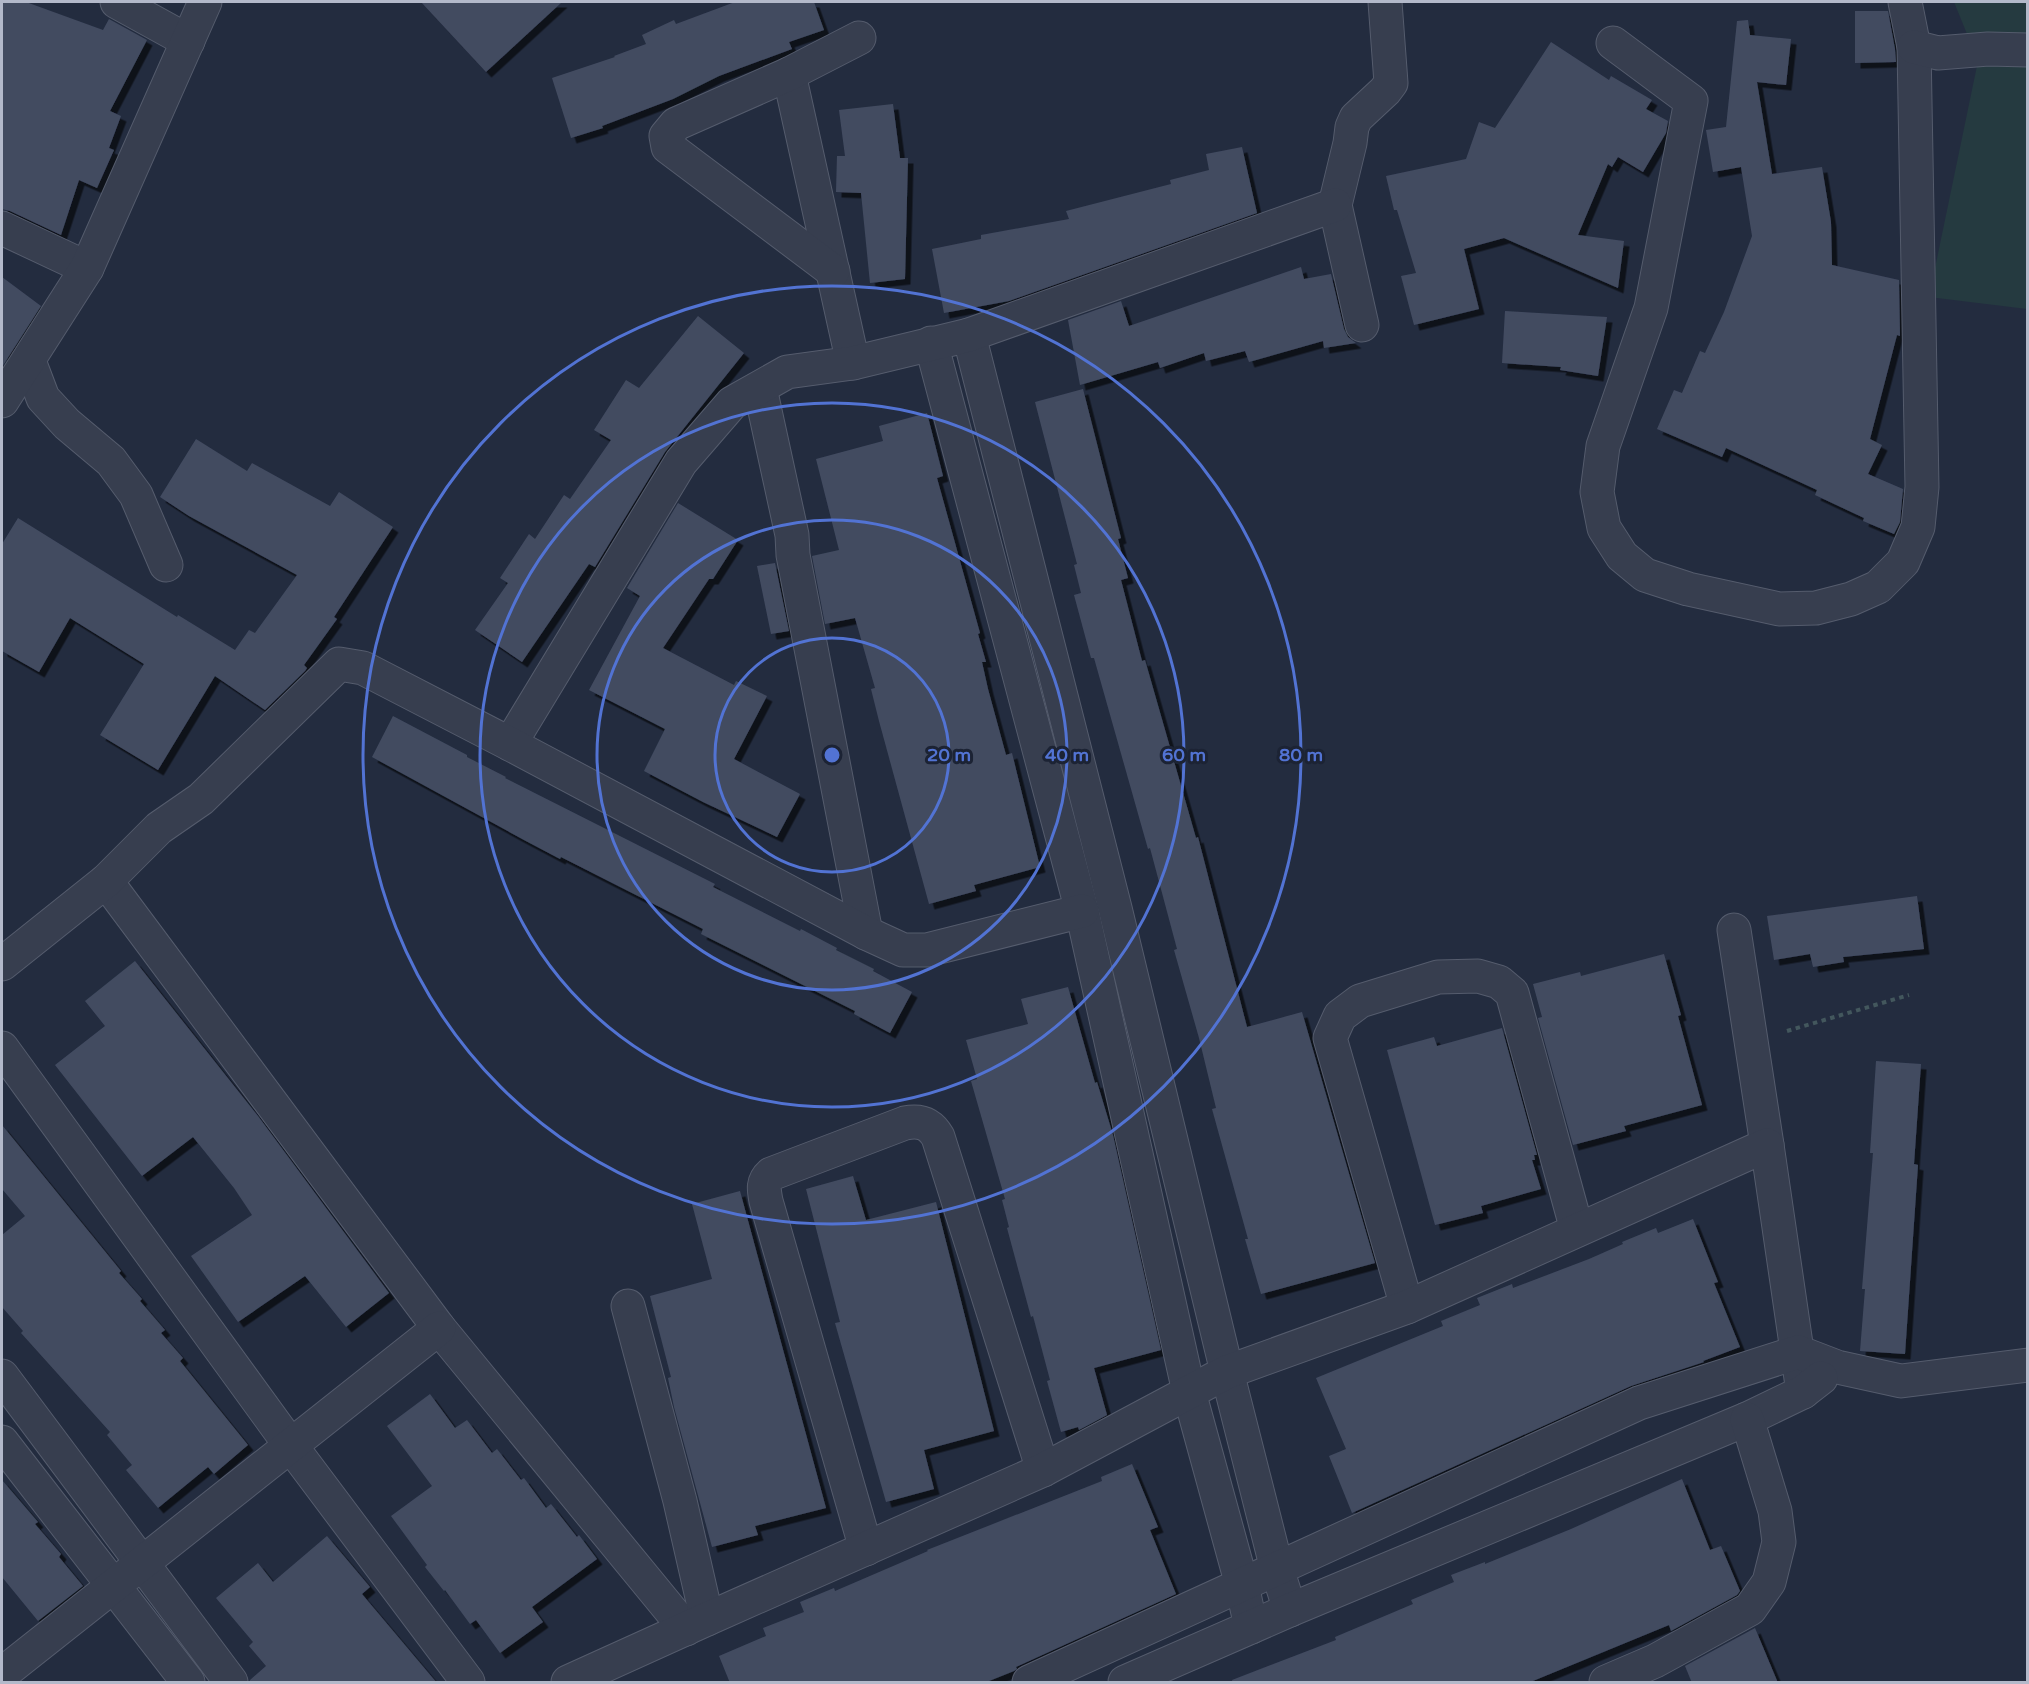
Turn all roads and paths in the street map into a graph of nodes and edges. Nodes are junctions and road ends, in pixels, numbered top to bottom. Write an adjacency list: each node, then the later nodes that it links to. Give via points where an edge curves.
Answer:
1 (117, 2): 6 (street)
2 (205, 2): 6 (street)
3 (1385, 2): 11 (street, via 1391,83 1356,118)
4 (1905, 2): 8 (street)
5 (859, 38): 10 (street)
6 (188, 41): 13 (street)
7 (1613, 43): 8 (street, via 1691,101 1651,308 1603,446 1597,492 1604,528 1622,556 1645,575 1779,609 1816,608 1878,587 1903,562 1918,527 1922,464)
8 (1914, 48): 9 (street, via 1938,53)
9 (2028, 50)
10 (789, 74): 14 (street); 14 (street, via 676,124 666,136 668,147)
11 (1335, 205): 15 (street); 16 (street)
12 (2, 228): 13 (street)
13 (87, 268): 18 (street)
14 (833, 271): 19 (street)
15 (1362, 326)
16 (969, 335): 17 (street); 40 (street)
17 (931, 343): 19 (street); 25 (street)
18 (29, 361): 21 (street); 22 (street, via 44,398 67,424 111,460 136,495)
19 (853, 363): 20 (street, via 787,372)
20 (760, 387): 23 (street, via 732,403 681,462); 27 (street, via 792,535)
21 (2, 401)
22 (166, 565)
23 (510, 744): 24 (street, via 363,668 339,664 201,799 159,828); 27 (street)
24 (106, 881): 28 (street); 36 (street)
25 (1082, 911): 27 (street, via 927,950 903,950); 42 (street)
26 (1734, 930): 30 (street)
27 (866, 933)
28 (2, 964)
29 (1909, 995): 30 (path)
30 (1751, 1041): 32 (street)
31 (2, 1048): 46 (street)
32 (1767, 1145): 33 (street); 37 (street)
33 (1578, 1230): 35 (street); 35 (street, via 1512,993 1498,982 1478,976 1438,977 1360,1001 1340,1016 1330,1038)
34 (628, 1306): 54 (street, via 680,1501)
35 (1407, 1307): 40 (street)
36 (440, 1328): 46 (street); 54 (street)
37 (1798, 1353): 39 (street); 43 (street); 50 (street, via 1639,1403)
38 (2028, 1365): 39 (street, via 1900,1381)
39 (1837, 1367): 43 (street)
40 (1227, 1372): 42 (street); 50 (street)
41 (2, 1376): 49 (street)
42 (1189, 1392): 47 (street); 51 (street)
43 (1803, 1392): 44 (street)
44 (1747, 1419): 53 (street); 63 (street, via 1779,1542 1769,1582 1750,1609 1655,1662)
45 (2, 1442): 52 (street)
46 (291, 1446): 49 (street); 59 (street)
47 (1043, 1470): 48 (street); 48 (street, via 933,1129 915,1121 771,1174 763,1186 766,1201)
48 (866, 1549): 54 (street)
49 (142, 1564): 52 (street); 58 (street)
50 (1276, 1569): 51 (street); 53 (street)
51 (1242, 1585): 55 (street); 61 (street)
52 (114, 1587): 56 (street); 57 (street)
53 (1290, 1610): 55 (street)
54 (696, 1624): 60 (street)
55 (1251, 1627): 62 (street)
56 (2, 1674)
57 (188, 1683)
58 (231, 1683)
59 (468, 1683)
60 (568, 1683)
61 (1029, 1683)
62 (1125, 1683)
63 (1606, 1683)

